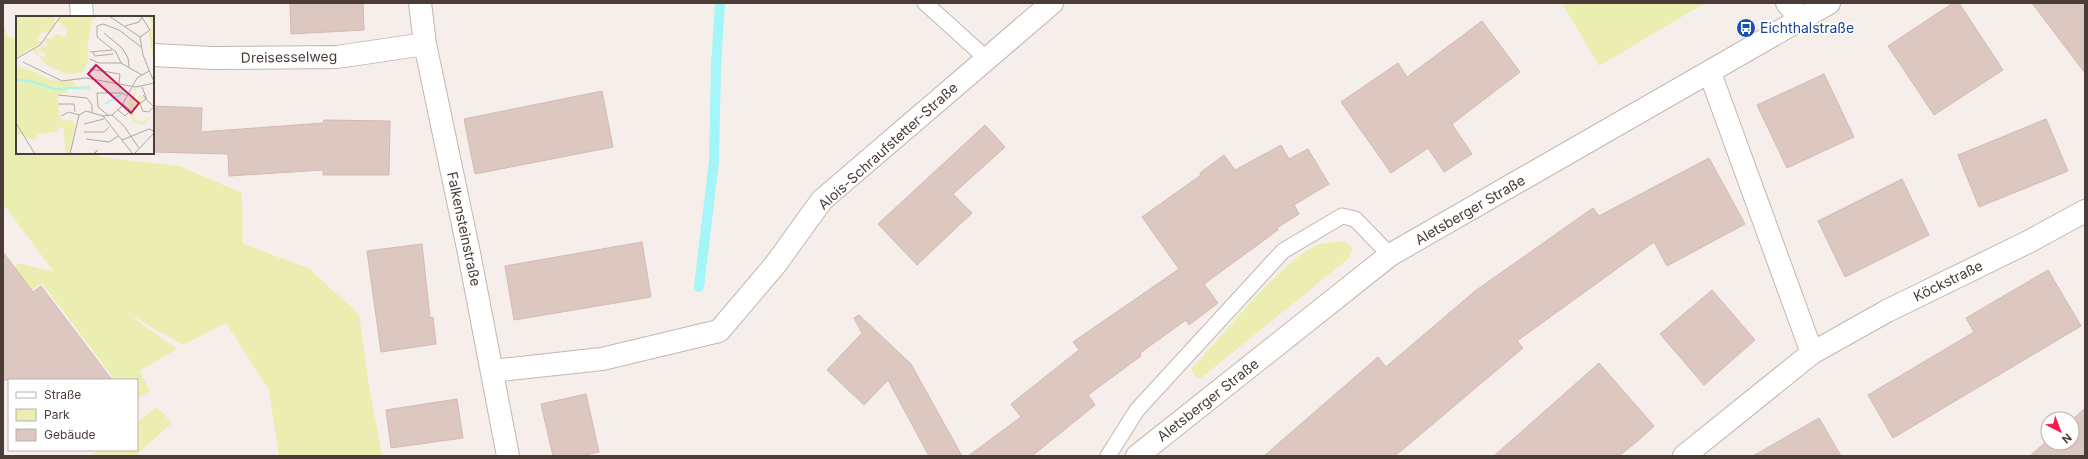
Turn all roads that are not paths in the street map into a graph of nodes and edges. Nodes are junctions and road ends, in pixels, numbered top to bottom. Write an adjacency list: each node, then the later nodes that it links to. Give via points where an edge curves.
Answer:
1 (81, 3): 7 (street)
2 (420, 3): 9 (street, Falkensteinstraße)
3 (925, 3): 11 (lane)
4 (1052, 3): 11 (street, Alois-Schraufstetter-Straße)
5 (1787, 3): 8 (street)
6 (1829, 3): 8 (street, Aletsberger Straße)
7 (82, 16)
8 (1802, 20): 12 (street, Aletsberger Straße)
9 (425, 44): 10 (street, Dreisesselweg, via 337,57 212,58); 16 (street, Falkensteinstraße)
10 (154, 55)
11 (987, 59): 16 (street, Alois-Schraufstetter-Straße, via 822,200 775,265 719,331 602,359)
12 (1710, 73): 14 (street, Aletsberger Straße); 15 (street)
13 (2085, 211): 15 (street, Köckstraße, via 1887,311)
14 (1390, 255): 18 (lane, via 1355,219 1342,216 1283,252 1137,410); 19 (street, Aletsberger Straße)
15 (1812, 353): 20 (street, Köckstraße)
16 (492, 371): 17 (street, Falkensteinstraße)
17 (508, 456)
18 (1108, 456)
19 (1137, 456)
20 (1684, 456)

